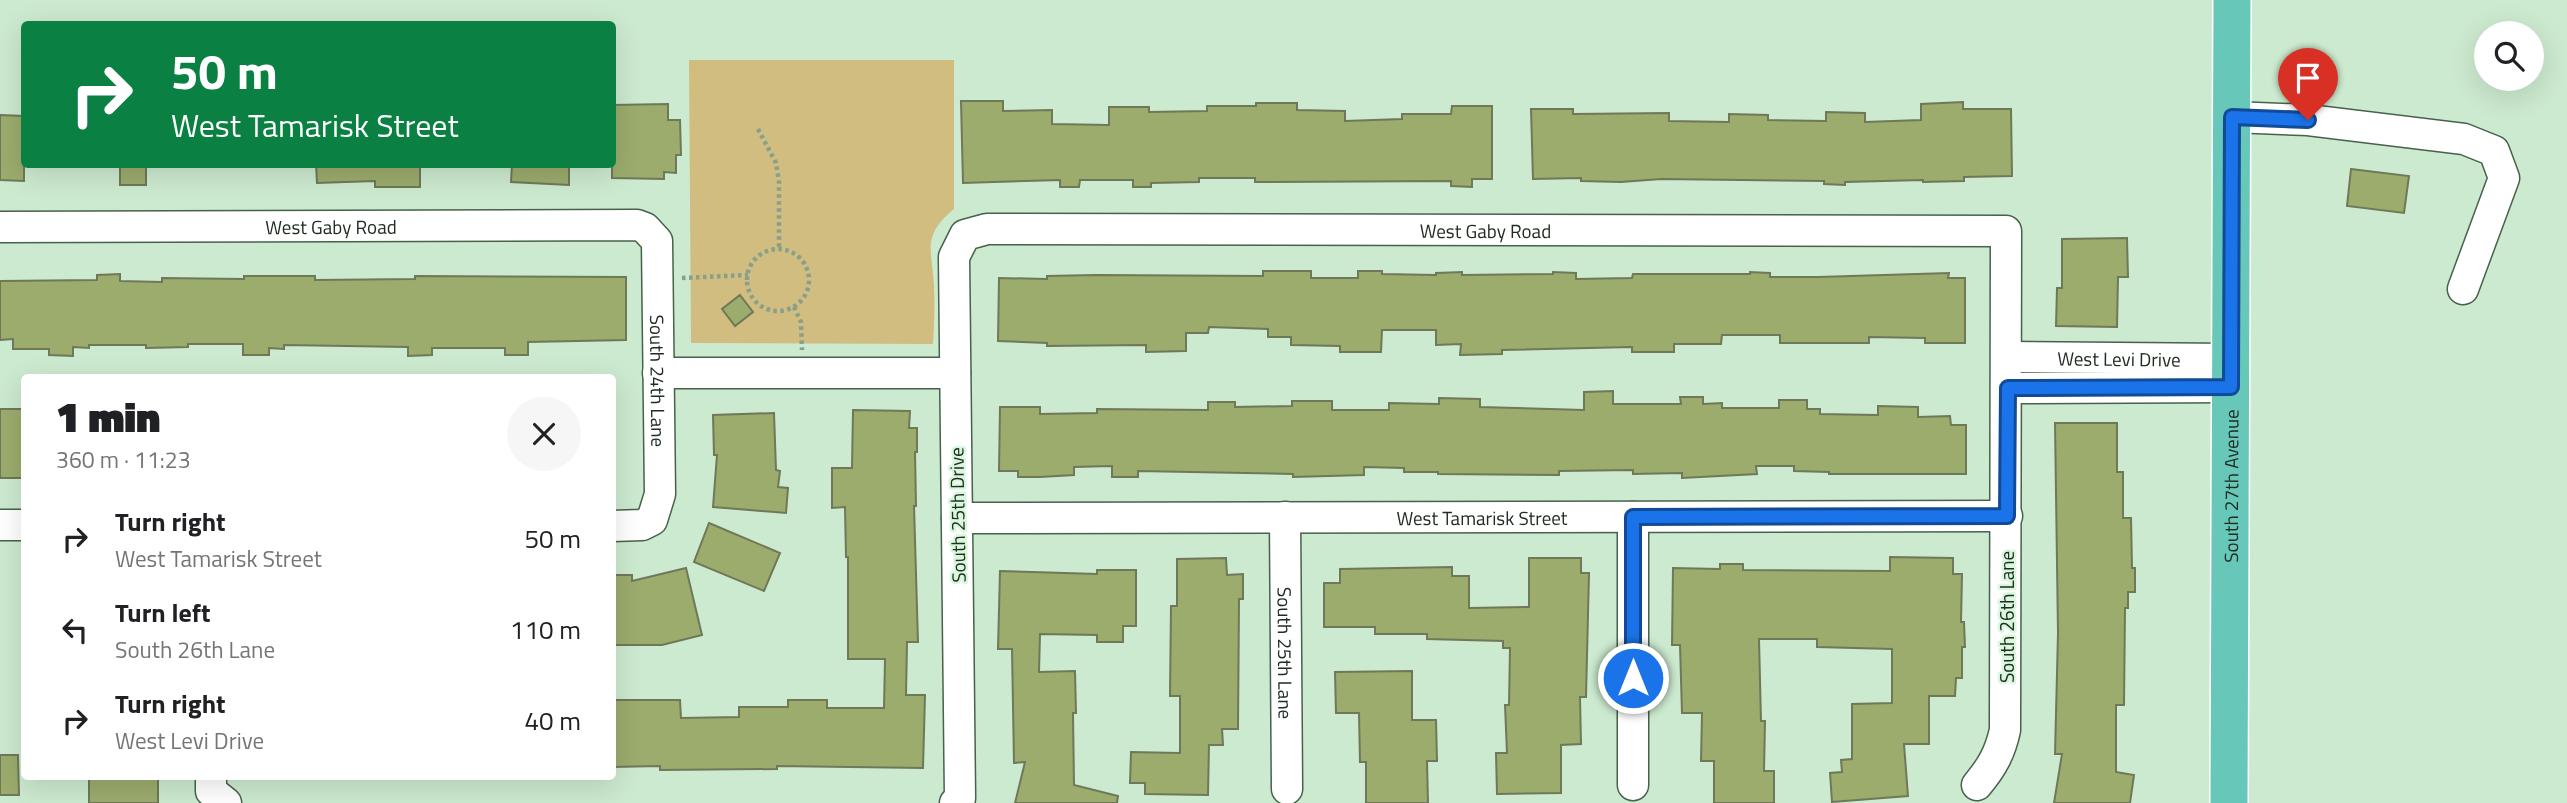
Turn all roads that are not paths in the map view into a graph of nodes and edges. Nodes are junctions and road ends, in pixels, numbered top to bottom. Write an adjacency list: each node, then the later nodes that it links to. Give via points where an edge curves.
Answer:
1 (2232, 0): 2 (main road, South 27th Avenue)
2 (2232, 117): 7 (street, via 2308,120 2464,139 2494,151 2504,178); 11 (main road, South 27th Avenue)
3 (0, 227): 6 (street, West Gaby Road, via 637,225)
4 (2006, 231): 5 (street, West Gaby Road, via 987,229); 8 (street, South 26th Lane)
5 (965, 235): 10 (street, South 25th Drive, via 954,257)
6 (657, 241): 9 (street, South 24th Lane)
7 (2463, 289)
8 (2007, 357): 11 (street, West Levi Drive); 12 (street, South 26th Lane)
9 (658, 373): 10 (street); 19 (street, South 24th Lane, via 660,494 652,520)
10 (955, 373): 16 (street, South 25th Drive)
11 (2231, 373): 12 (street, West Levi Drive); 24 (main road, South 27th Avenue)
12 (2008, 388): 13 (street, South 26th Lane)
13 (2007, 516): 15 (street, West Tamarisk Street); 21 (street, South 26th Lane, via 2005,730 2000,753)
14 (1285, 517): 15 (street, West Tamarisk Street); 16 (street, West Tamarisk Street); 22 (street, South 25th Lane)
15 (1633, 517): 20 (street)
16 (957, 518): 23 (street, South 25th Drive)
17 (0, 526): 18 (street)
18 (21, 526)
19 (616, 526)
20 (1633, 785)
21 (1977, 785)
22 (1287, 789)
23 (958, 801)
24 (2230, 803)

